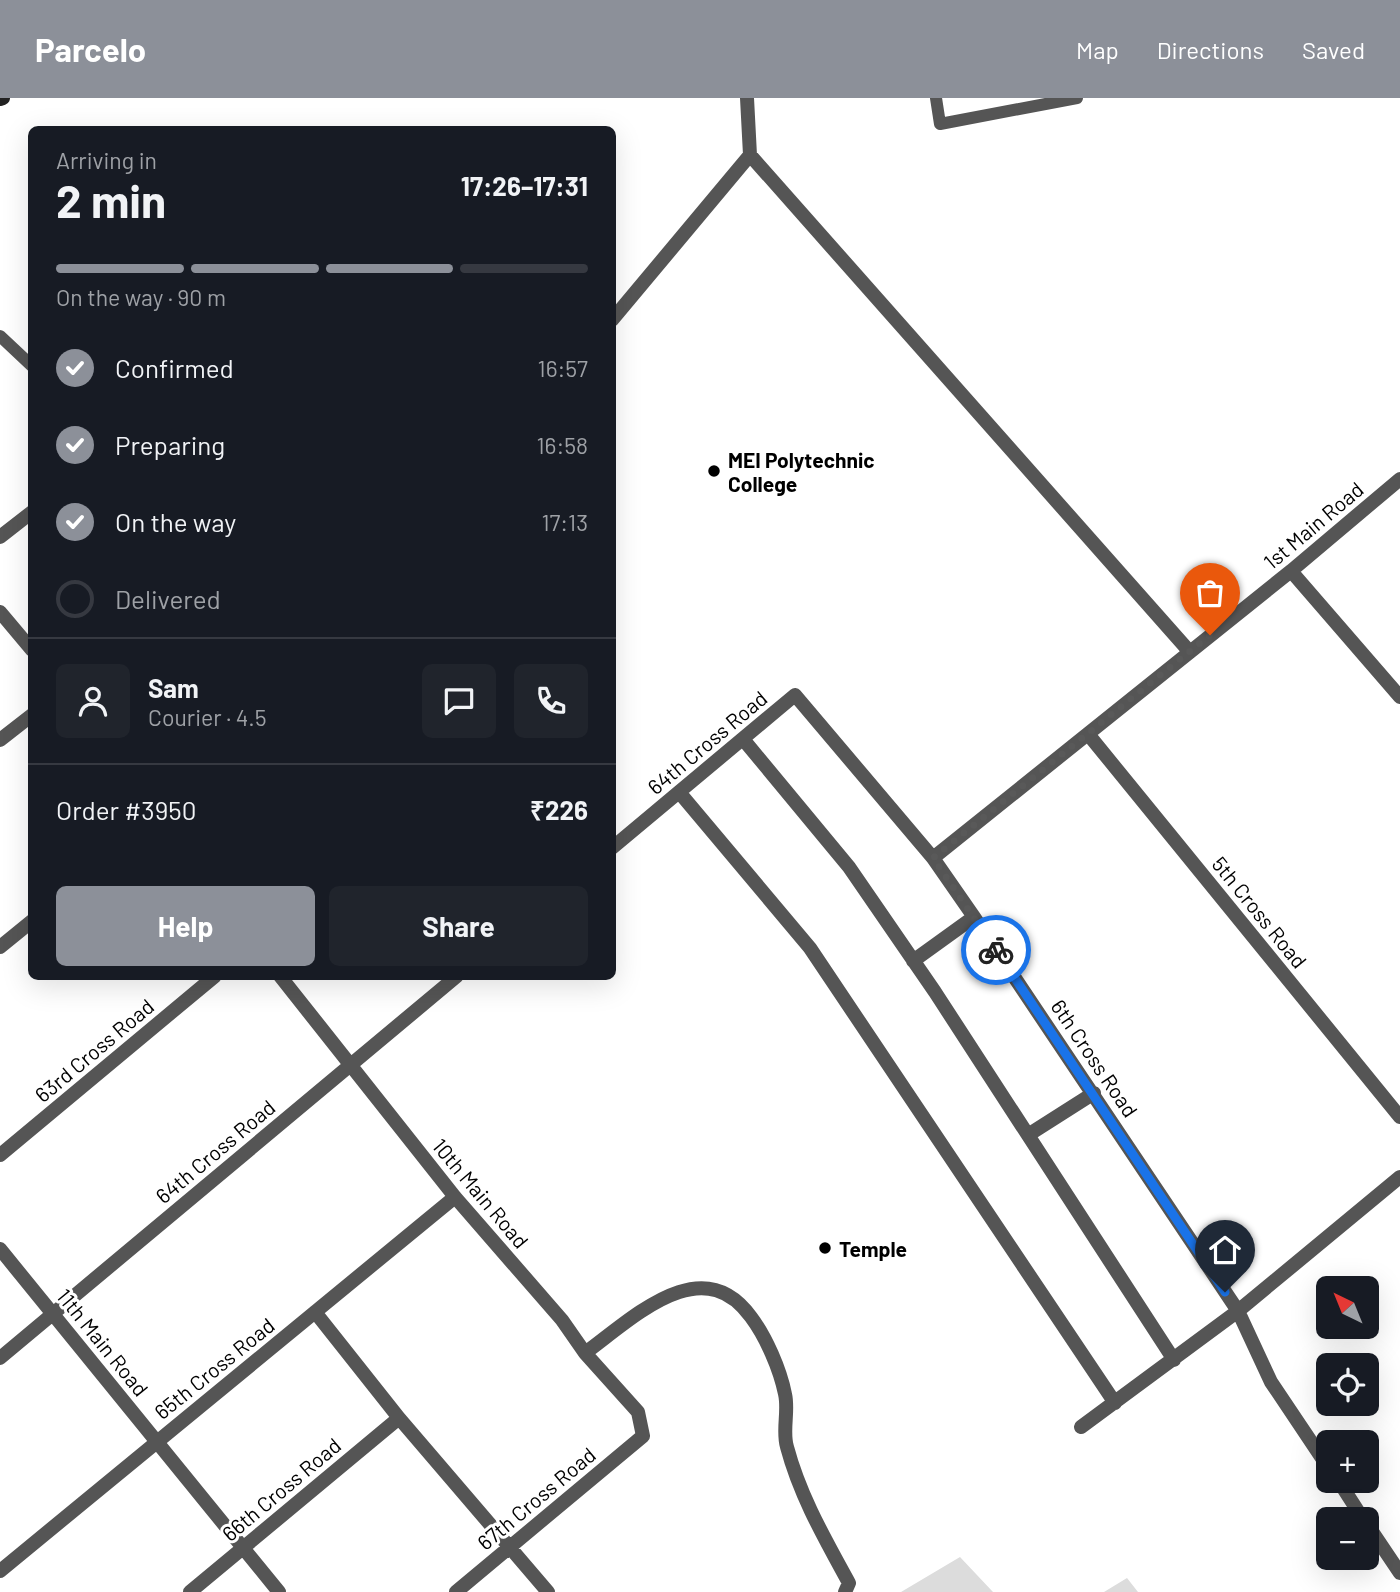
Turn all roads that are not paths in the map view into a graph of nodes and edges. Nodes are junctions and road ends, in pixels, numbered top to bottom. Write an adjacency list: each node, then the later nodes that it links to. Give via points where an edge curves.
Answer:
1 (747, 98): 4 (street)
2 (936, 98): 3 (lane, via 940,124)
3 (1077, 98)
4 (750, 155): 5 (street); 14 (street)
5 (616, 315)
6 (0, 336): 7 (lane)
7 (28, 362)
8 (1400, 480): 11 (street, 1st Main Road)
9 (28, 515): 10 (street)
10 (0, 537)
11 (1291, 571): 14 (street, 1st Main Road); 16 (street)
12 (0, 612): 13 (street)
13 (28, 645)
14 (1189, 651): 18 (street, 1st Main Road)
15 (796, 695): 19 (street, 64th Cross Road); 23 (street, 6th Cross Road)
16 (1400, 697)
17 (28, 718): 20 (street)
18 (1088, 734): 23 (street, 1st Main Road); 33 (street, 5th Cross Road)
19 (743, 738): 21 (street, 64th Cross Road); 27 (street, via 849,867)
20 (0, 740)
21 (679, 792): 22 (street, 64th Cross Road); 45 (street, via 810,948)
22 (616, 845)
23 (933, 858): 24 (street, 6th Cross Road)
24 (974, 917): 27 (street); 32 (street, 6th Cross Road)
25 (28, 924): 26 (street)
26 (0, 947)
27 (913, 961): 34 (street)
28 (210, 980): 35 (street, 63rd Cross Road)
29 (283, 980): 31 (street, 10th Main Road)
30 (452, 980): 31 (street, 64th Cross Road)
31 (351, 1066): 37 (street, 10th Main Road); 41 (street, 64th Cross Road)
32 (1094, 1093): 34 (street); 39 (street, 6th Cross Road)
33 (1400, 1117)
34 (1028, 1135): 44 (street)
35 (0, 1155)
36 (1400, 1177): 39 (street)
37 (455, 1197): 40 (street, 65th Cross Road); 42 (street, 10th Main Road)
38 (0, 1249): 41 (street, 11th Main Road)
39 (1238, 1311): 44 (street); 50 (street, 6th Cross Road, via 1271,1382)
40 (315, 1312): 46 (street); 49 (street, 65th Cross Road)
41 (53, 1314): 43 (street, 64th Cross Road); 49 (street, 11th Main Road)
42 (585, 1353): 48 (street, 10th Main Road, via 638,1412); 60 (street, via 650,1304 690,1289 712,1286 737,1298 761,1330 786,1395 785,1444 806,1504 849,1583)
43 (0, 1358)
44 (1174, 1360): 45 (street)
45 (1115, 1403): 47 (street)
46 (399, 1418): 52 (street); 53 (street, 66th Cross Road)
47 (1081, 1427)
48 (643, 1436): 52 (street, 67th Cross Road)
49 (158, 1442): 53 (street, 11th Main Road); 54 (street, 65th Cross Road)
50 (1316, 1449)
51 (1379, 1542): 55 (street)
52 (511, 1546): 58 (street, 67th Cross Road); 59 (street)
53 (244, 1547): 56 (street, 66th Cross Road); 57 (street, 11th Main Road)
54 (0, 1572)
55 (1400, 1573)
56 (190, 1592)
57 (279, 1592)
58 (456, 1592)
59 (548, 1592)
60 (845, 1592)

